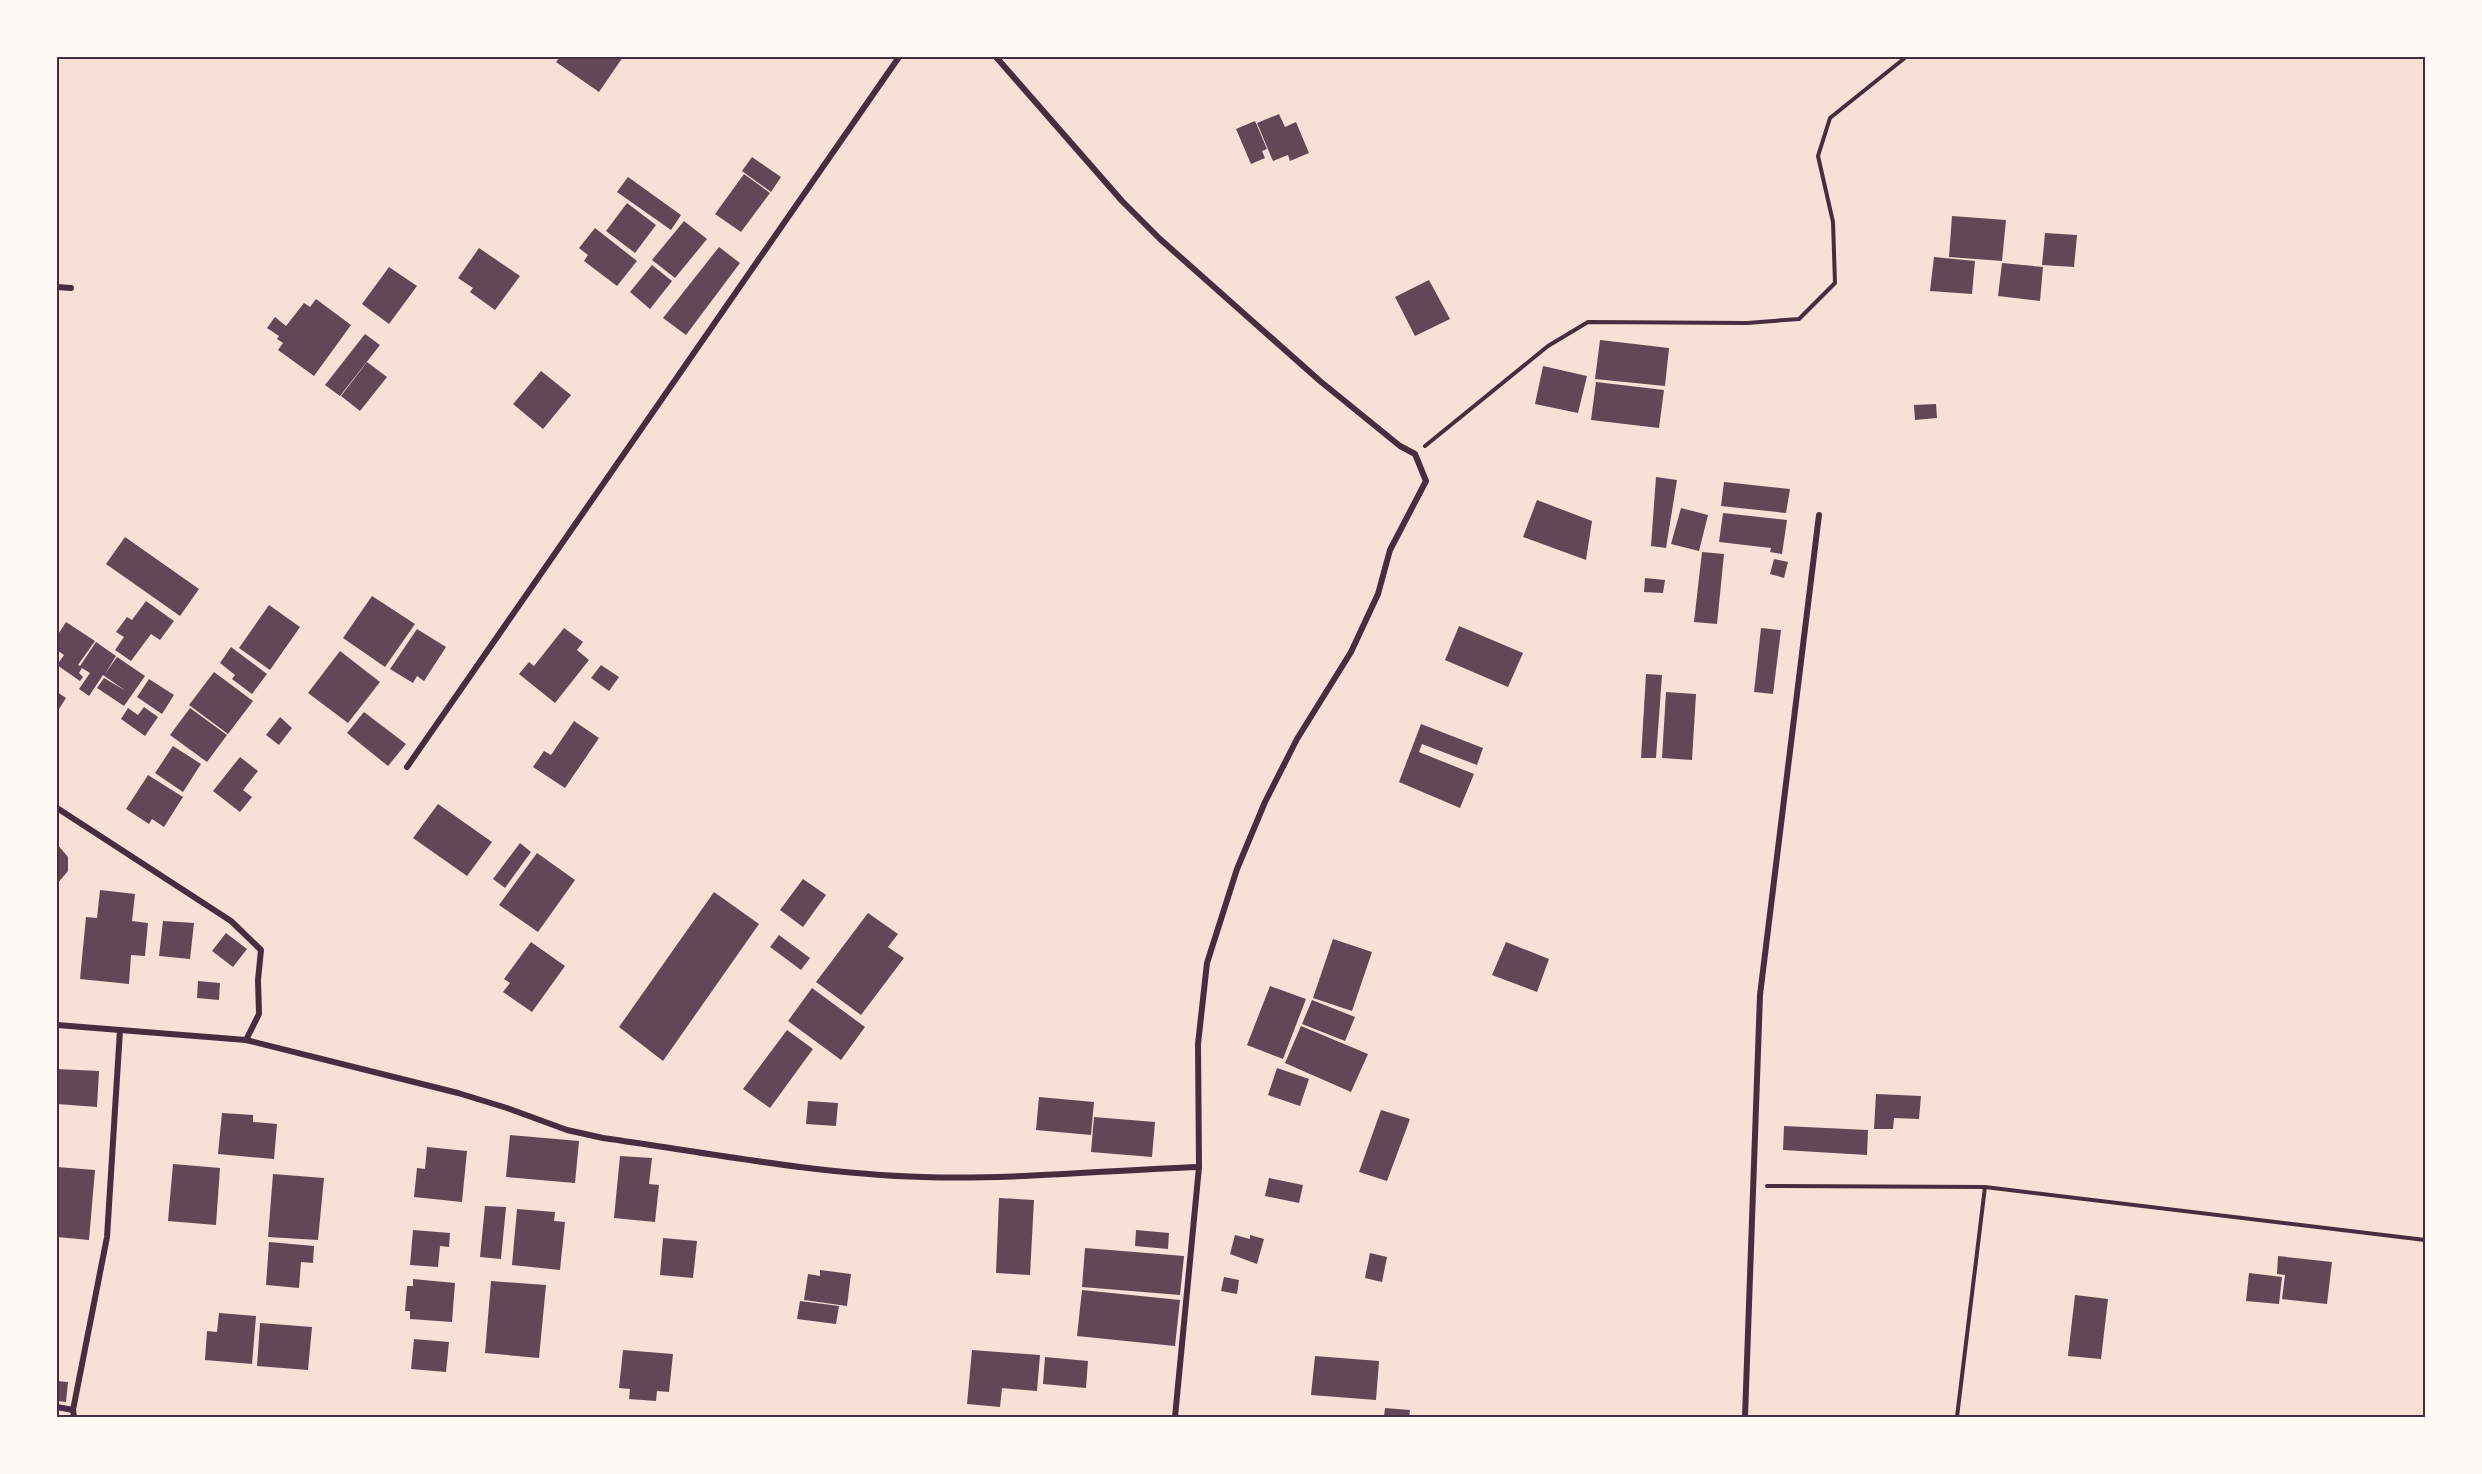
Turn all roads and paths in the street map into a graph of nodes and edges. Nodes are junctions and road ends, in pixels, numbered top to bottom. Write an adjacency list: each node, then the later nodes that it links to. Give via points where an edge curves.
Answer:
1 (899, 57): 8 (street)
2 (996, 57): 6 (street, via 1122,201 1160,238 1320,381)
3 (1906, 57): 6 (path, via 1830,118 1818,156 1833,222 1835,283 1799,319 1747,323 1588,322 1548,346)
4 (57, 287): 5 (street)
5 (71, 288)
6 (1415, 454): 13 (street, via 1426,481 1390,550 1378,594 1351,652 1265,802 1237,869 1207,963 1198,1044)
7 (1819, 515): 14 (street, via 1760,995)
8 (407, 768)
9 (57, 808): 12 (street, via 231,921 261,950 259,1014)
10 (57, 1025): 11 (street)
11 (120, 1030): 12 (street); 18 (street, via 107,1237)
12 (246, 1040): 13 (street, via 458,1093 567,1130 603,1138 842,1172 995,1178)
13 (1199, 1167): 19 (street)
14 (1754, 1186): 15 (path); 20 (street)
15 (1985, 1187): 16 (path); 21 (path)
16 (2425, 1240)
17 (57, 1407): 18 (street)
18 (73, 1414)
19 (1175, 1417)
20 (1745, 1417)
21 (1957, 1417)

